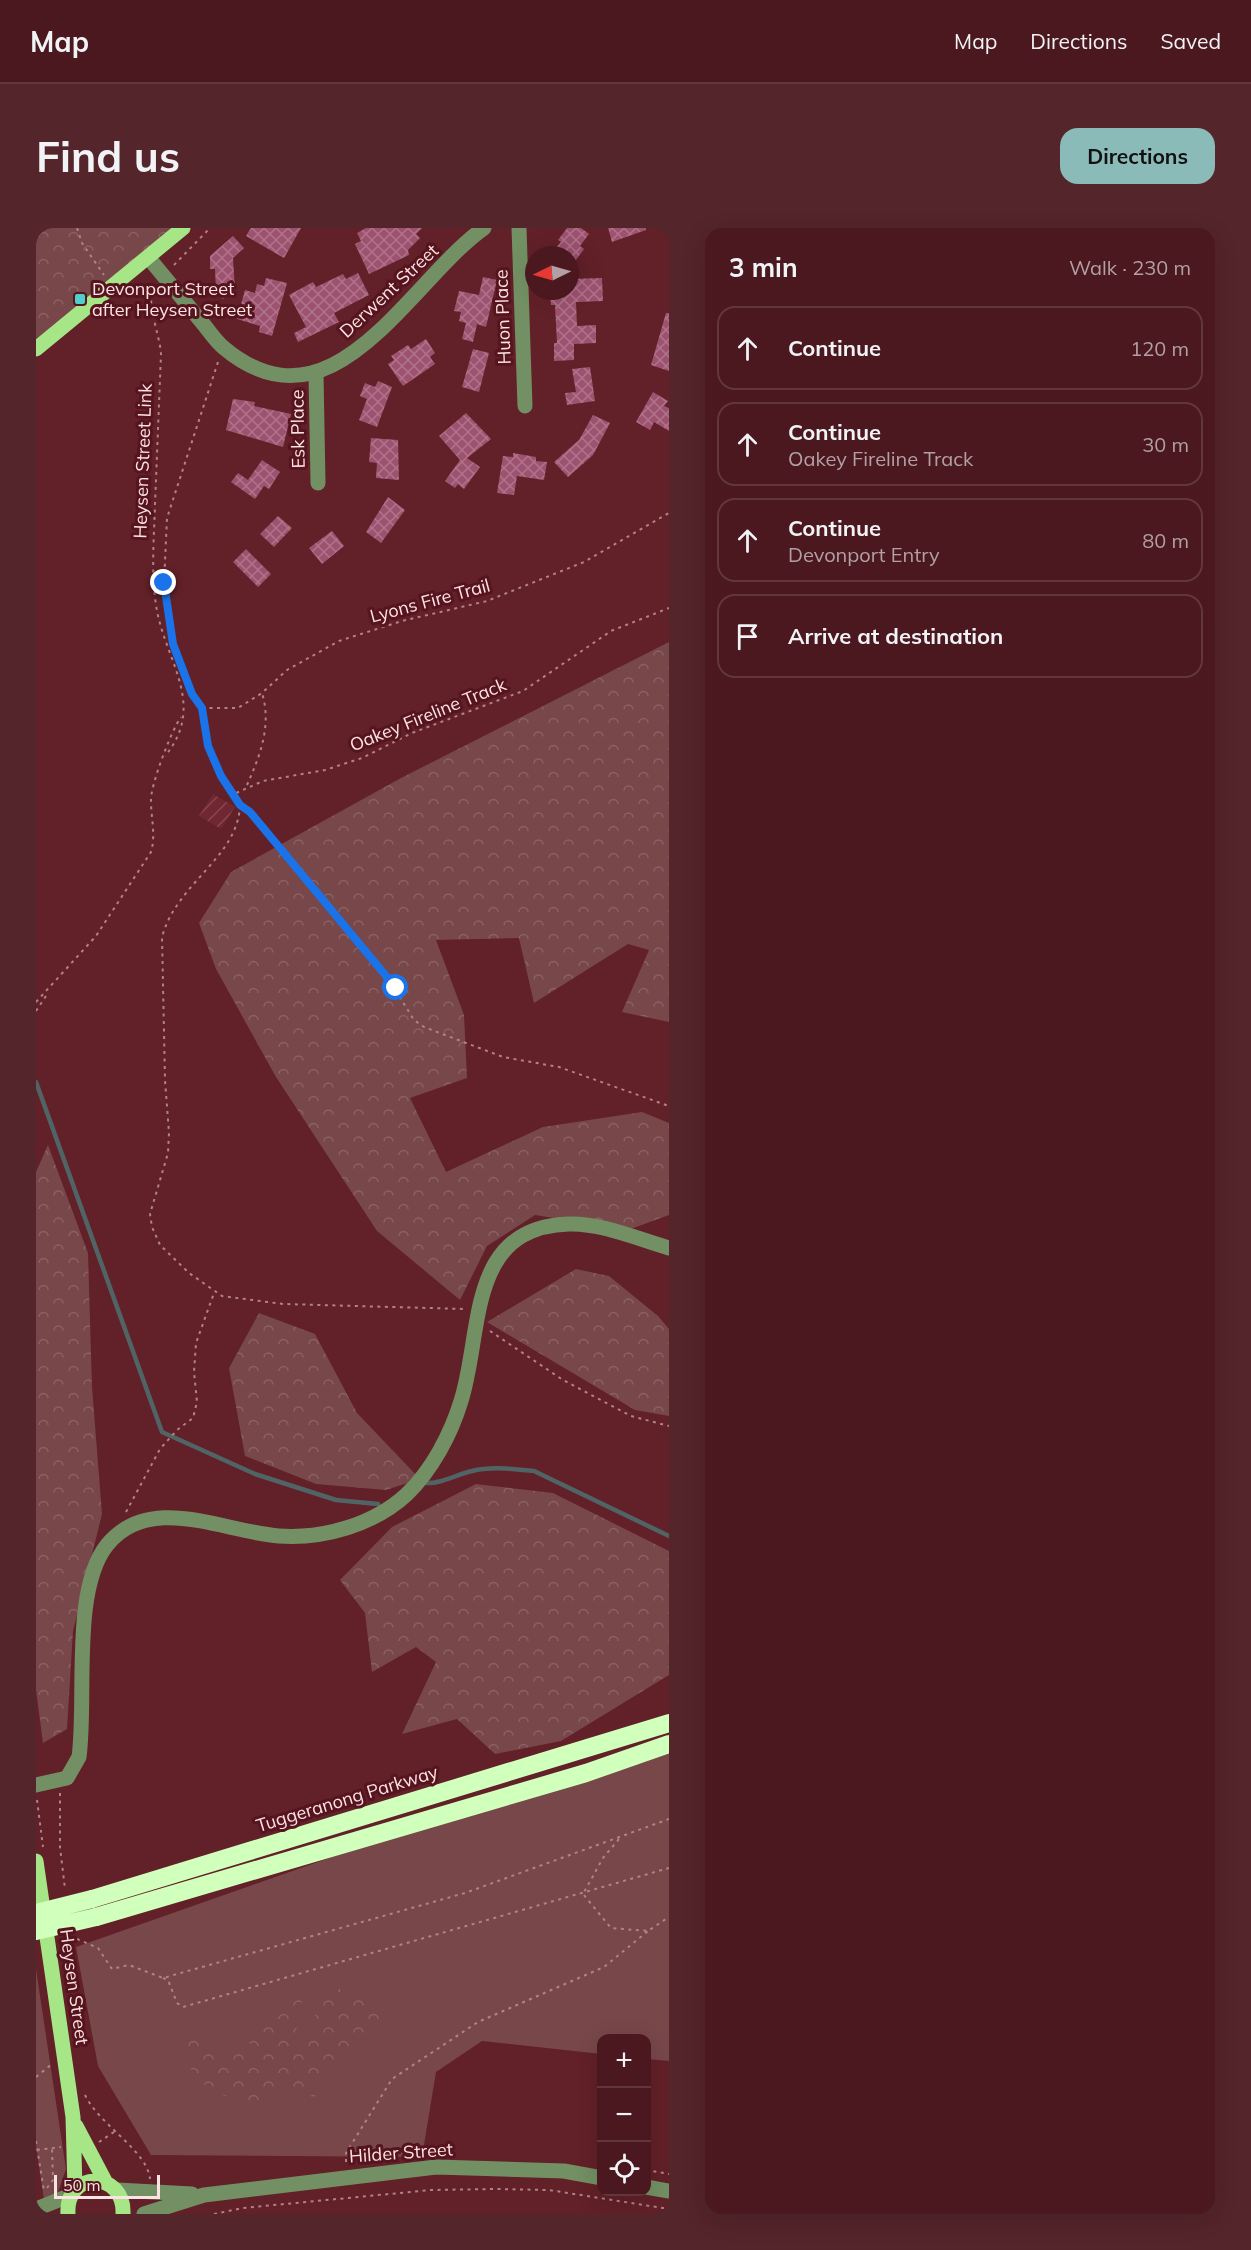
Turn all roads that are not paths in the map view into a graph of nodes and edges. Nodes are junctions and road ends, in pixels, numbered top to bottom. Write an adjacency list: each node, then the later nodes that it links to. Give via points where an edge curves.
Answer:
1 (183, 228): 4 (main road)
2 (484, 228): 6 (street, Derwent Street, via 363,347)
3 (519, 228): 7 (street, Huon Place)
4 (148, 257): 5 (main road); 6 (street, Derwent Street, via 223,348 259,371 290,376)
5 (36, 349)
6 (316, 374): 8 (street, Esk Place)
7 (525, 406)
8 (318, 483)
9 (669, 1248): 12 (street, via 571,1223 531,1232 509,1245 489,1270 462,1400 451,1428 420,1479 406,1495 379,1513 340,1529 307,1536 256,1533 175,1517 138,1522 122,1531 95,1563 87,1593 79,1757 66,1778)
10 (669, 1724): 14 (highway, Tuggeranong Parkway)
11 (669, 1744): 14 (highway, Tuggeranong Parkway, via 586,1773)
12 (36, 1785)
13 (36, 1861): 17 (main road, Heysen Street)
14 (94, 1908): 15 (highway, Tuggeranong Parkway, bridge); 16 (highway, Tuggeranong Parkway, bridge)
15 (36, 1913)
16 (36, 1931)
17 (73, 2117): 19 (main road, Heysen Street); 22 (main road, Heysen Street)
18 (597, 2177): 23 (street, Hilder Street, via 564,2171 436,2166)
19 (111, 2186): 22 (main road, via 93,2181); 23 (street, Hilder Street); 26 (main road, Heysen Street, via 122,2198)
20 (651, 2188): 21 (street)
21 (669, 2191)
22 (73, 2192): 24 (street); 25 (main road, Heysen Street)
23 (204, 2194): 27 (street, Hilder Street)
24 (42, 2202)
25 (68, 2214)
26 (123, 2214)
27 (144, 2214)

